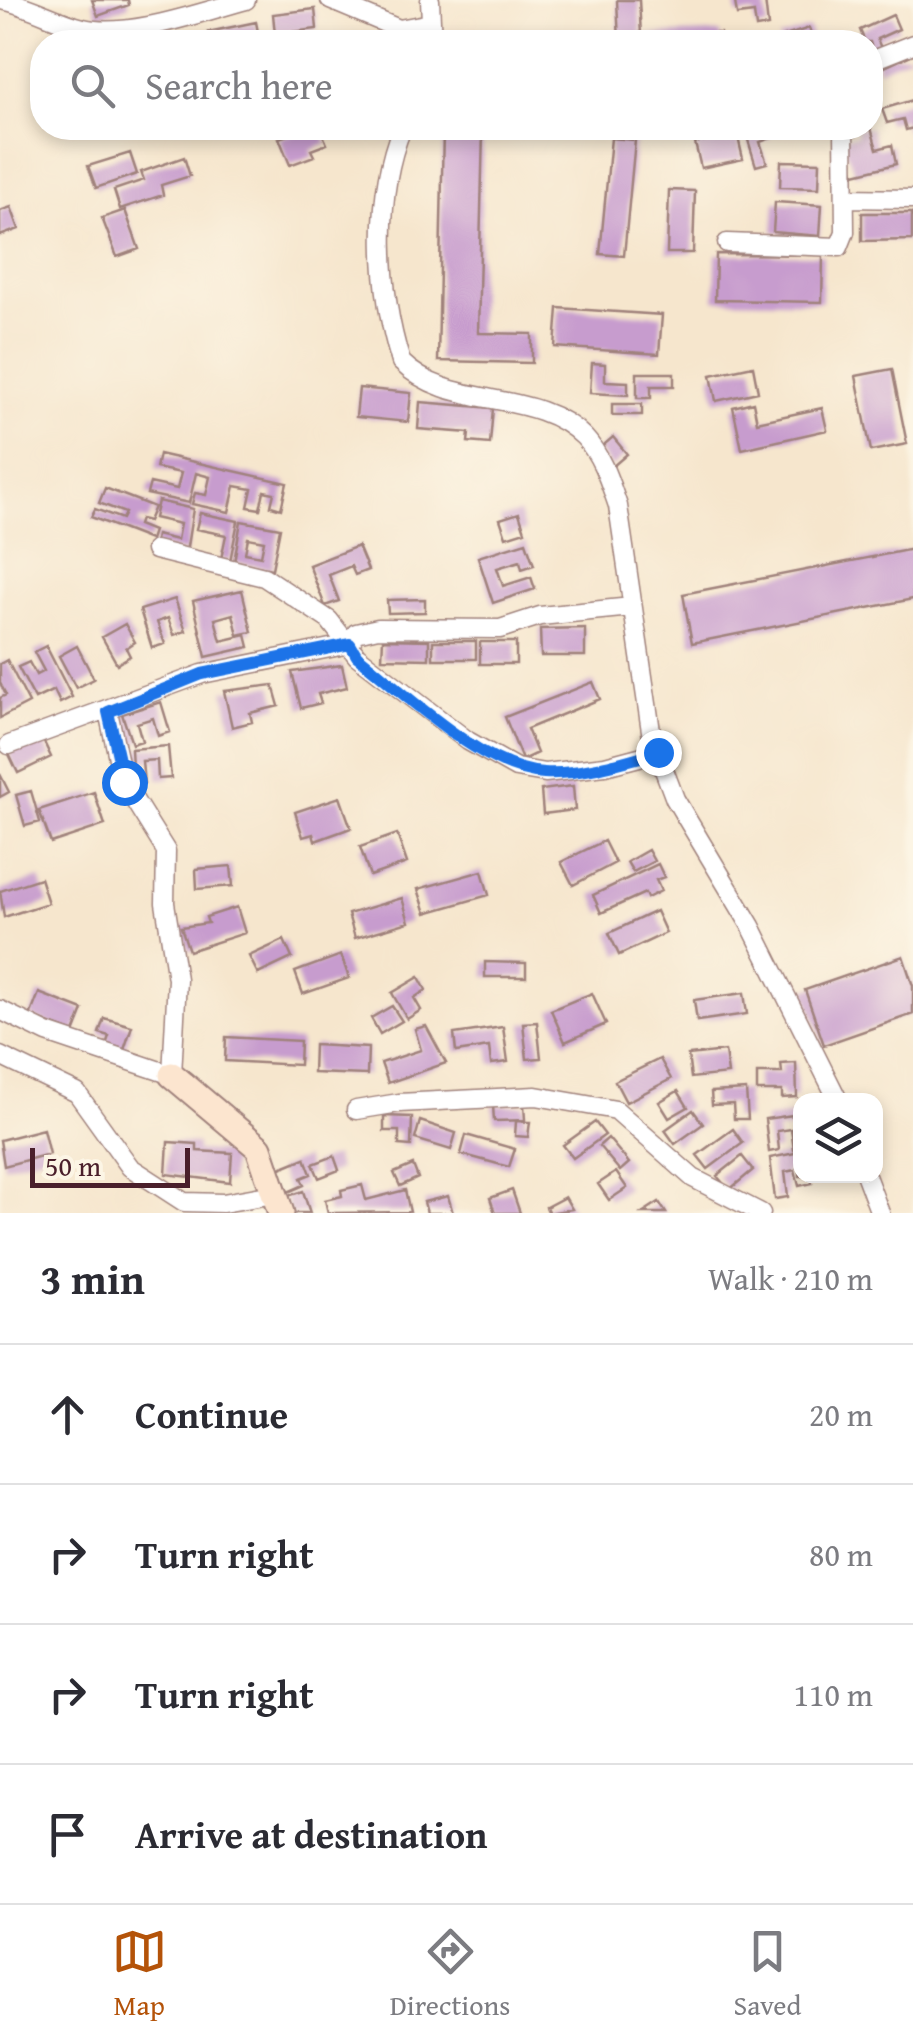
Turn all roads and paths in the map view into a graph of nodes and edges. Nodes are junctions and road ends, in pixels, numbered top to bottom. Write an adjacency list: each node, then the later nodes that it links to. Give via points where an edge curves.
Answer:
1 (2, 0): 2 (street, via 87,30 155,24)
2 (246, 0)
3 (330, 0): 5 (street)
4 (430, 0): 6 (street)
5 (408, 30)
6 (432, 30)
7 (913, 44): 8 (street)
8 (883, 56)
9 (399, 140): 15 (street, via 385,204 388,295 401,362 438,388 551,416 584,436 618,506)
10 (844, 140): 11 (street)
11 (845, 198): 12 (street); 13 (street, via 839,247)
12 (913, 199)
13 (727, 243)
14 (155, 550): 16 (street, via 264,577 329,620)
15 (632, 607): 16 (street, via 540,616 500,629 378,628 356,632); 19 (street)
16 (350, 644): 17 (street, via 202,674); 19 (street, via 468,742 516,768 590,768)
17 (108, 712): 18 (street); 22 (street, via 124,782 166,851 177,979)
18 (9, 745)
19 (658, 752): 23 (street, via 675,799 751,926)
20 (0, 1010): 22 (street)
21 (0, 1056): 26 (street, via 77,1094 130,1167 184,1202)
22 (172, 1075): 26 (street, via 259,1148)
23 (834, 1093)
24 (356, 1110): 27 (street, via 536,1096 616,1110 692,1178)
25 (869, 1183): 28 (street)
26 (278, 1203)
27 (761, 1213)
28 (880, 1213)

